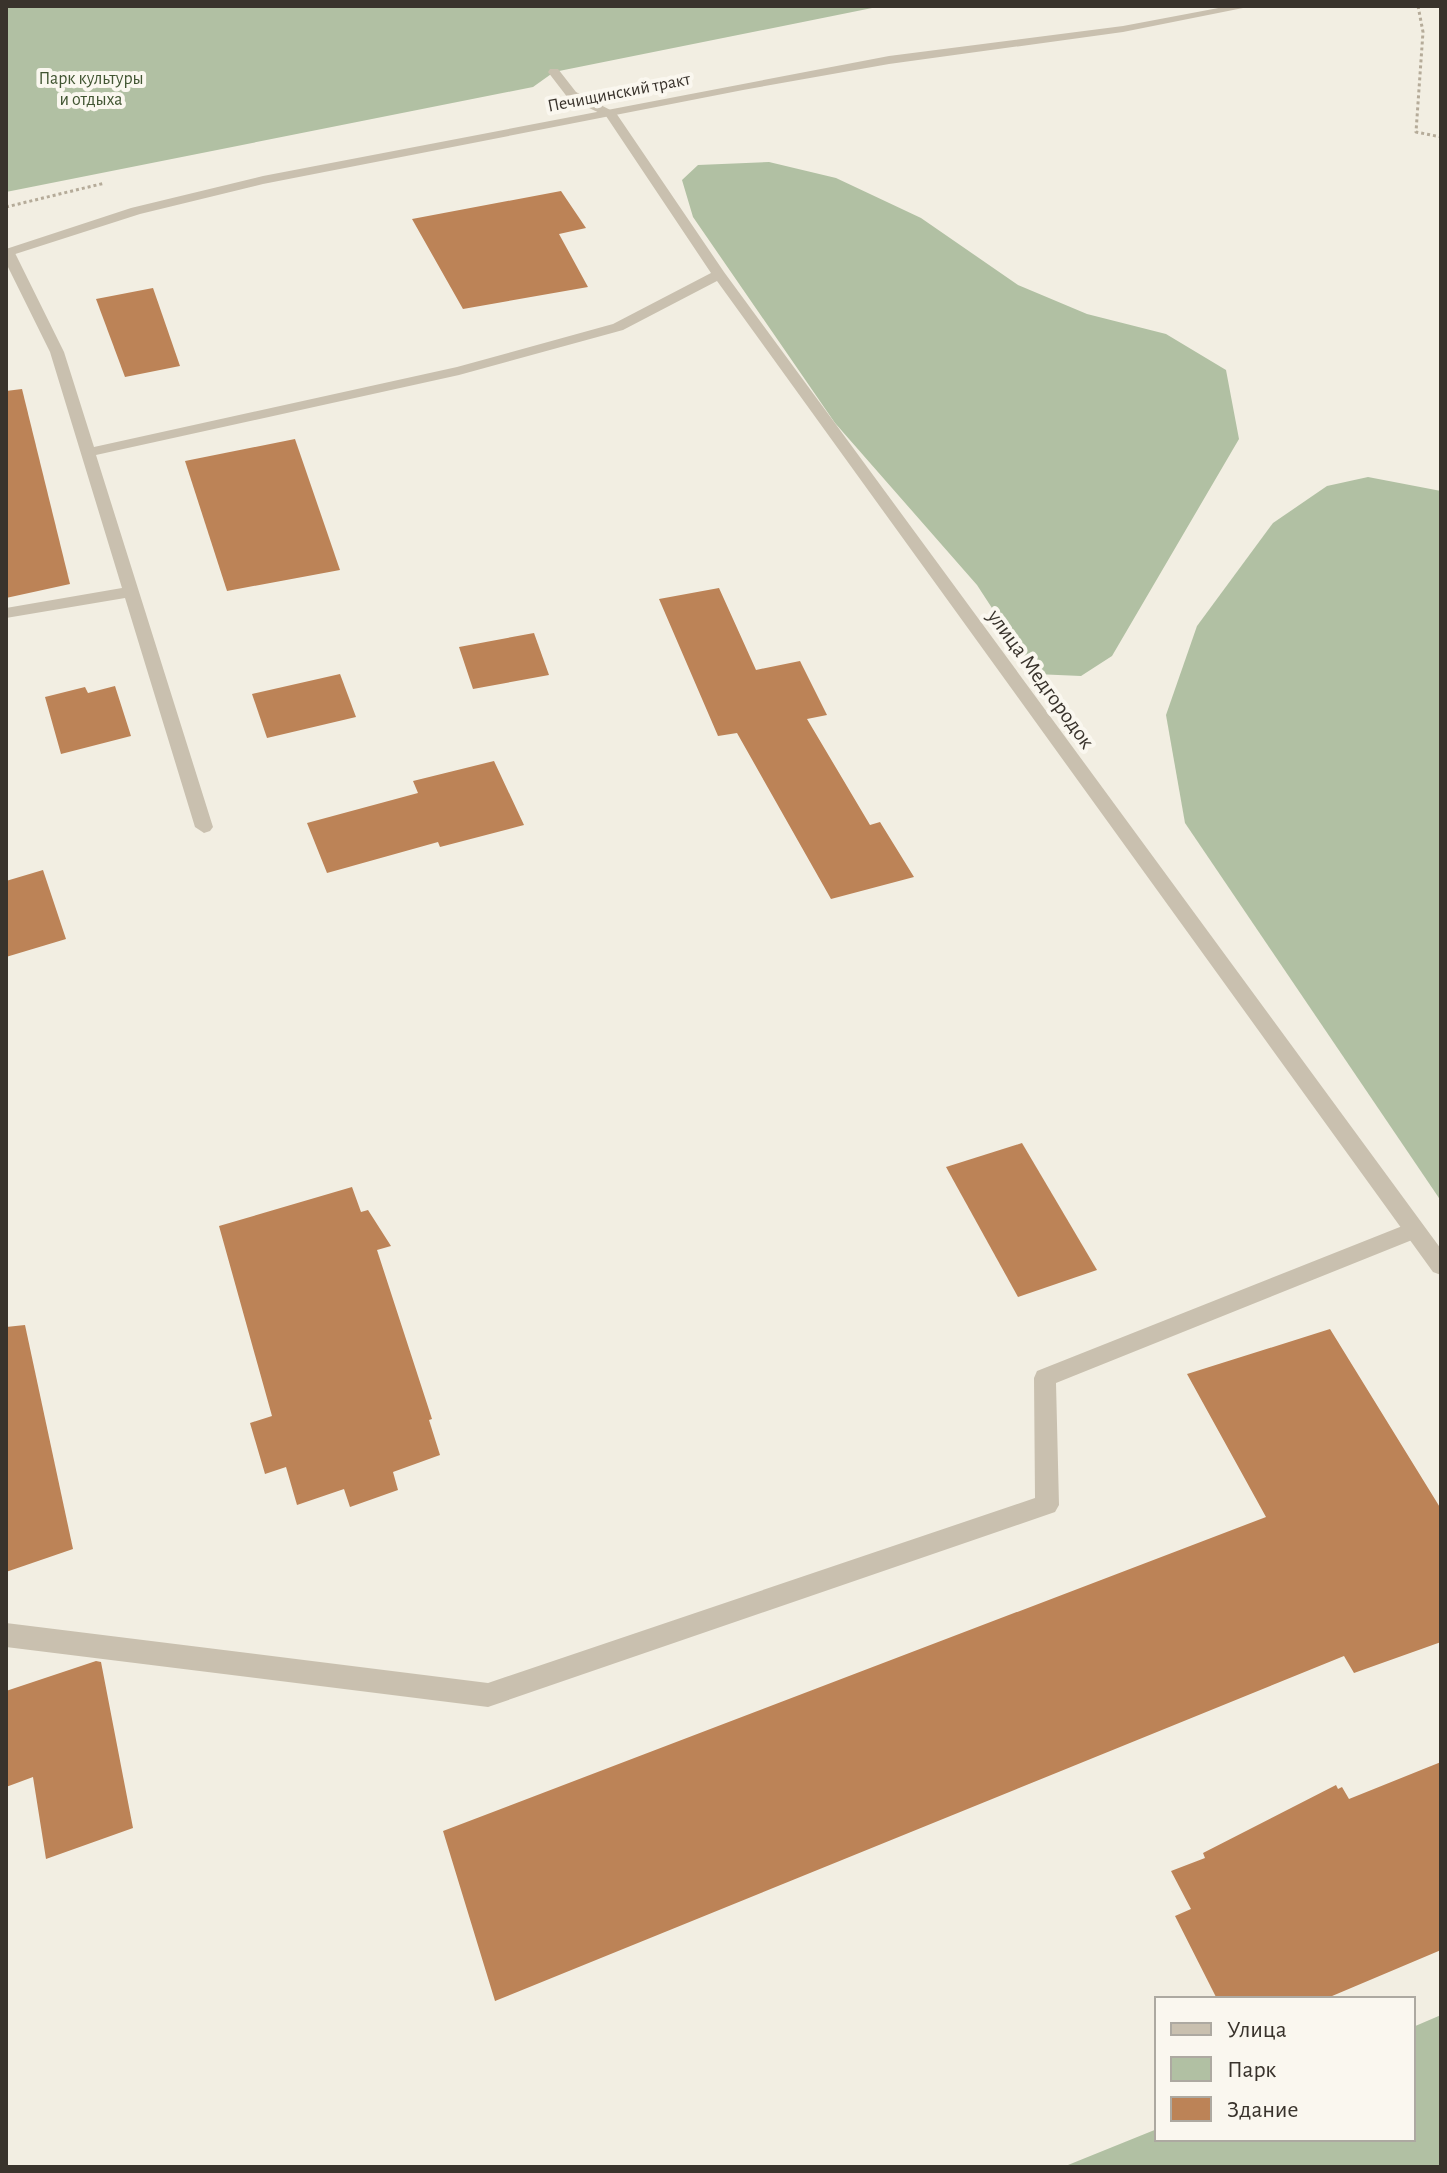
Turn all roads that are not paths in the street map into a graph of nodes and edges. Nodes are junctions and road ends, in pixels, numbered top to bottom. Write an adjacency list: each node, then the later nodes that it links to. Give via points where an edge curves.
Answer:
1 (1247, 6): 3 (street, Печищинский тракт, via 1123,29 889,60)
2 (554, 72): 3 (street, via 572,95)
3 (610, 113): 4 (street, Печищинский тракт, via 263,180 136,211); 5 (street, улица Медгородок)
4 (7, 253): 6 (street, via 57,352)
5 (719, 274): 6 (street, via 618,327 459,371); 10 (street, улица Медгородок)
6 (86, 453): 7 (street)
7 (129, 592): 8 (street); 9 (street)
8 (6, 613)
9 (204, 827)
10 (1415, 1230): 11 (street, улица Медгородок); 12 (street, via 1045,1378 1047,1505 488,1695)
11 (1441, 1266)
12 (6, 1635)

